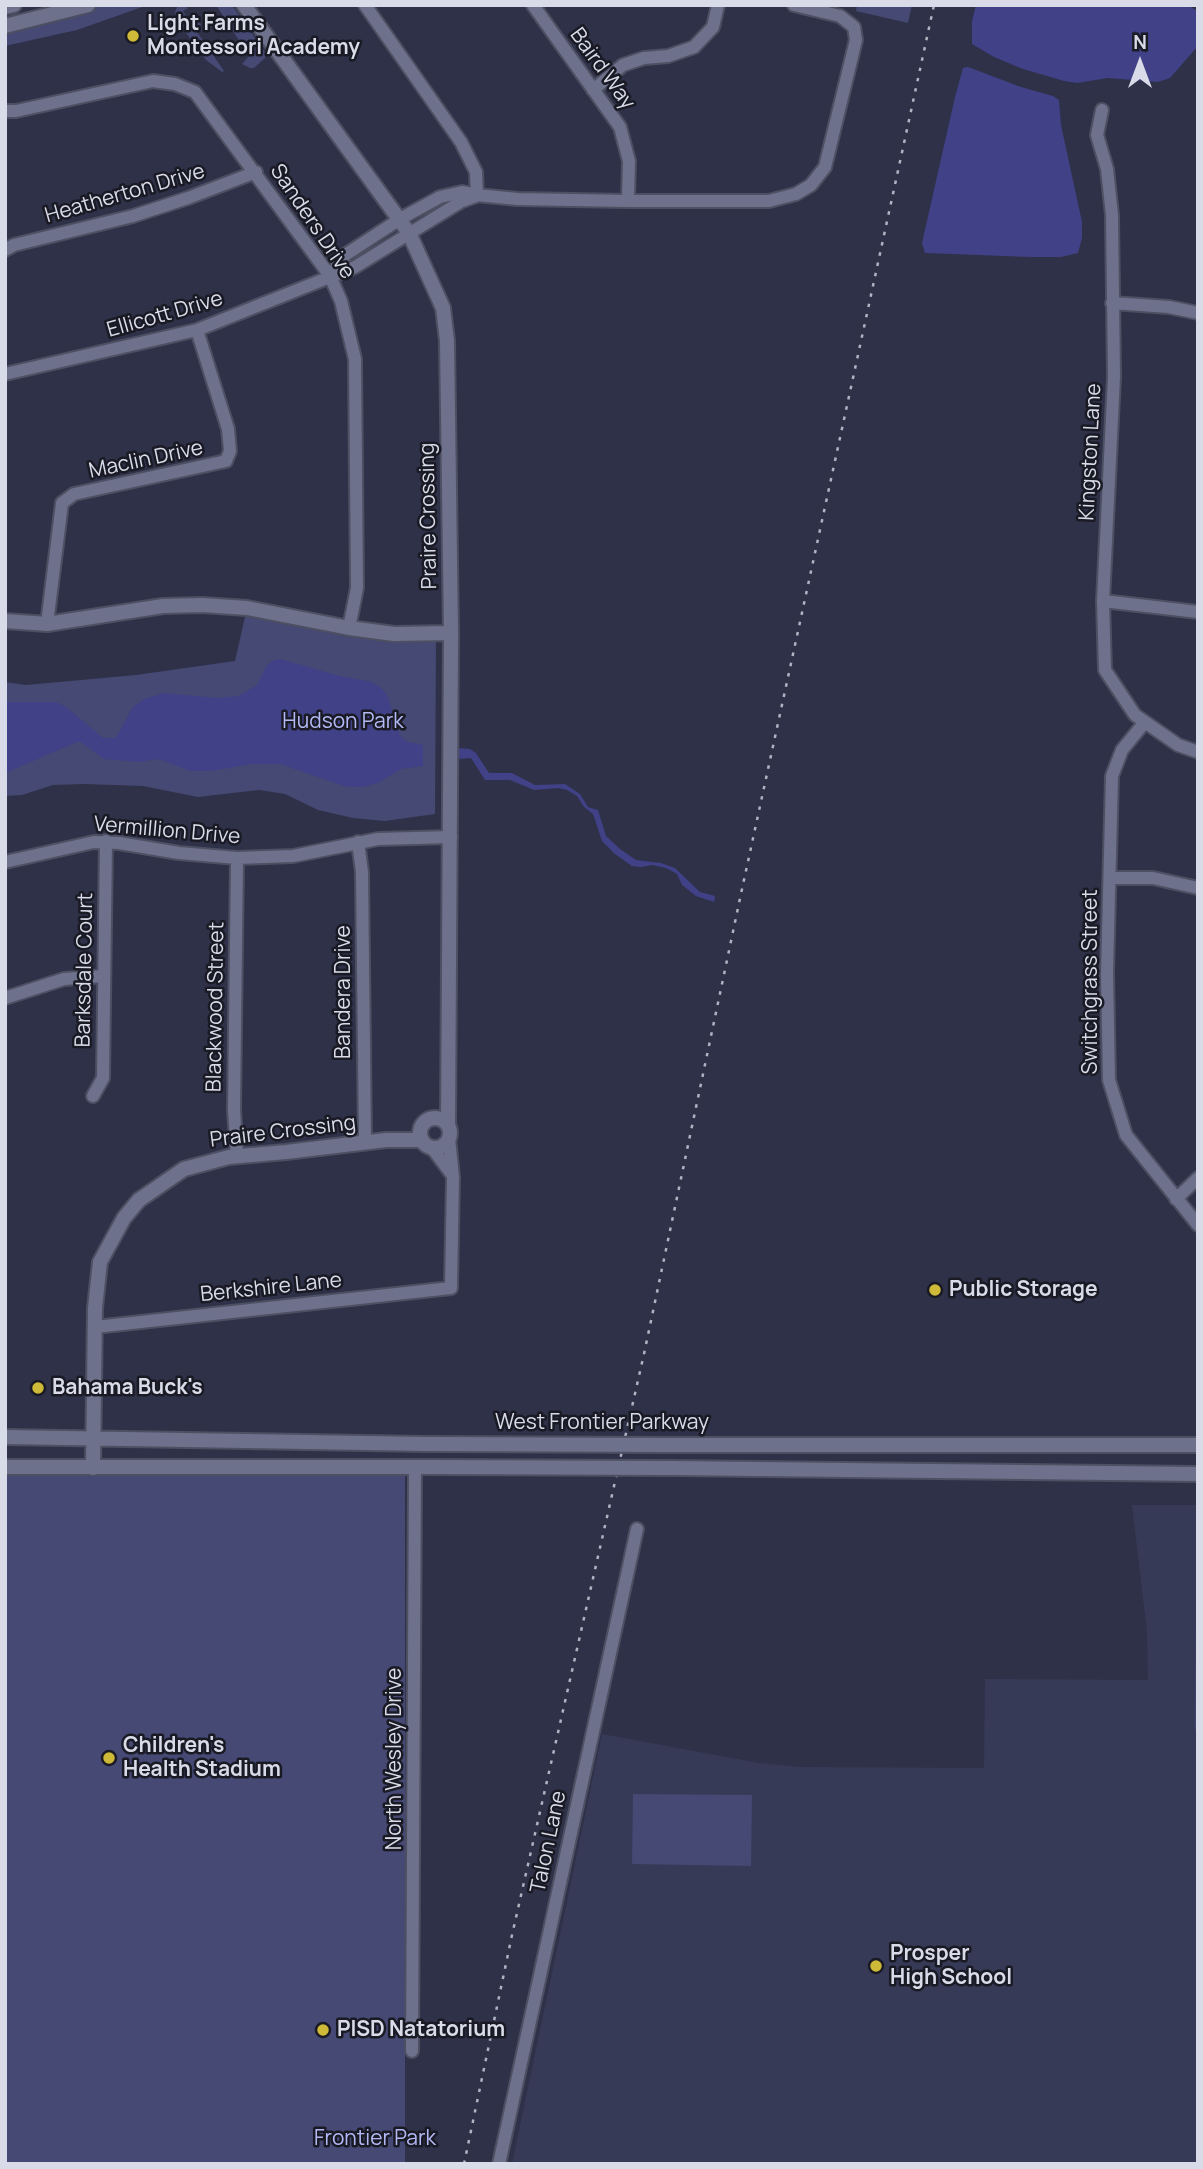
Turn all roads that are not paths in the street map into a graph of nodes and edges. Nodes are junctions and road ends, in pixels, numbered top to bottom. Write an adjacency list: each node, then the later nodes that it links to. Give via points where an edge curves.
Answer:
1 (14, 5): 8 (street)
2 (88, 5): 9 (street)
3 (244, 5): 16 (street, Praire Crossing)
4 (365, 5): 14 (street, via 461,142 476,172)
5 (533, 5): 10 (street, Baird Way)
6 (718, 5): 10 (street, via 713,27 694,47 623,65)
7 (794, 5): 15 (street, Ellicott Drive, via 841,16 854,27 856,40 825,167 811,185 769,201)
8 (5, 6)
9 (5, 26)
10 (593, 90): 15 (street, Baird Way, via 620,127 629,160)
11 (1101, 110): 20 (street, Kingston Lane, via 1097,135 1110,191)
12 (5, 111): 13 (street, Sanders Drive, via 153,80 175,83 195,92)
13 (256, 172): 18 (street, Heatherton Drive, via 133,216); 19 (street, Sanders Drive)
14 (477, 195): 15 (street, Ellicott Drive); 16 (street, Ellicott Drive, via 462,192 440,197); 17 (street, Ellicott Drive)
15 (628, 201)
16 (400, 219): 17 (street, Praire Crossing); 19 (street, Ellicott Drive, via 345,255)
17 (409, 233): 19 (street, Ellicott Drive, via 355,267); 29 (street, Praire Crossing, via 443,309 447,341)
18 (5, 250)
19 (330, 276): 22 (street, Ellicott Drive); 28 (street, Sanders Drive, via 355,359 357,588)
20 (1112, 303): 21 (street); 24 (street, Kingston Lane, via 1114,377)
21 (1198, 313)
22 (197, 330): 23 (street, Ellicott Drive); 27 (street, Maclin Drive, via 228,429 226,461 75,495 62,503)
23 (5, 374)
24 (1103, 601): 25 (street); 30 (street, Kingston Lane, via 1105,670 1135,715)
25 (1198, 612)
26 (5, 621): 27 (street)
27 (47, 624): 28 (street, via 163,606 202,605 247,608)
28 (349, 628): 29 (street, via 394,634)
29 (451, 633): 32 (street, Praire Crossing)
30 (1145, 722): 31 (street, Kingston Lane, via 1178,745); 37 (street, Switchgrass Street, via 1122,750 1112,776)
31 (1198, 752)
32 (451, 837): 34 (street, Vermillion Drive); 42 (street, Praire Crossing, via 448,1086)
33 (106, 841): 35 (street, Vermillion Drive); 36 (street, Vermillion Drive); 39 (street, Barksdale Court)
34 (358, 842): 35 (street, Vermillion Drive, via 293,856); 45 (street, Bandera Drive)
35 (237, 858): 46 (street, Blackwood Street)
36 (5, 862)
37 (1110, 878): 38 (street, via 1153,878); 49 (street, Switchgrass Street, via 1108,1080 1126,1135)
38 (1198, 888)
39 (104, 976): 40 (street, via 64,979); 41 (street, Barksdale Court, via 103,1078)
40 (5, 998)
41 (93, 1096)
42 (442, 1121): 43 (street, via 428,1119); 44 (street, Praire Crossing, via 451,1134)
43 (425, 1138): 44 (street, via 442,1146); 45 (street, Praire Crossing); 47 (street)
44 (449, 1139): 47 (street)
45 (365, 1143): 46 (street, Praire Crossing)
46 (237, 1156): 51 (street, Praire Crossing, via 184,1169 151,1191 124,1218 100,1262)
47 (453, 1177): 51 (street, Berkshire Lane, via 451,1288)
48 (1198, 1178): 49 (street)
49 (1176, 1199): 50 (street, Switchgrass Street)
50 (1198, 1225)
51 (95, 1326): 53 (street, Praire Crossing)
52 (5, 1437): 53 (street, West Frontier Parkway)
53 (94, 1437): 54 (street, West Frontier Parkway, bridge, via 426,1444); 57 (street, Praire Crossing)
54 (1198, 1445)
55 (5, 1467): 57 (street, West Frontier Parkway)
56 (420, 1467): 57 (street, West Frontier Parkway); 58 (street, West Frontier Parkway, bridge); 60 (street, North Wesley Drive)
57 (93, 1468)
58 (1198, 1474)
59 (637, 1529): 61 (street, Talon Lane)
60 (412, 2051)
61 (499, 2164)

